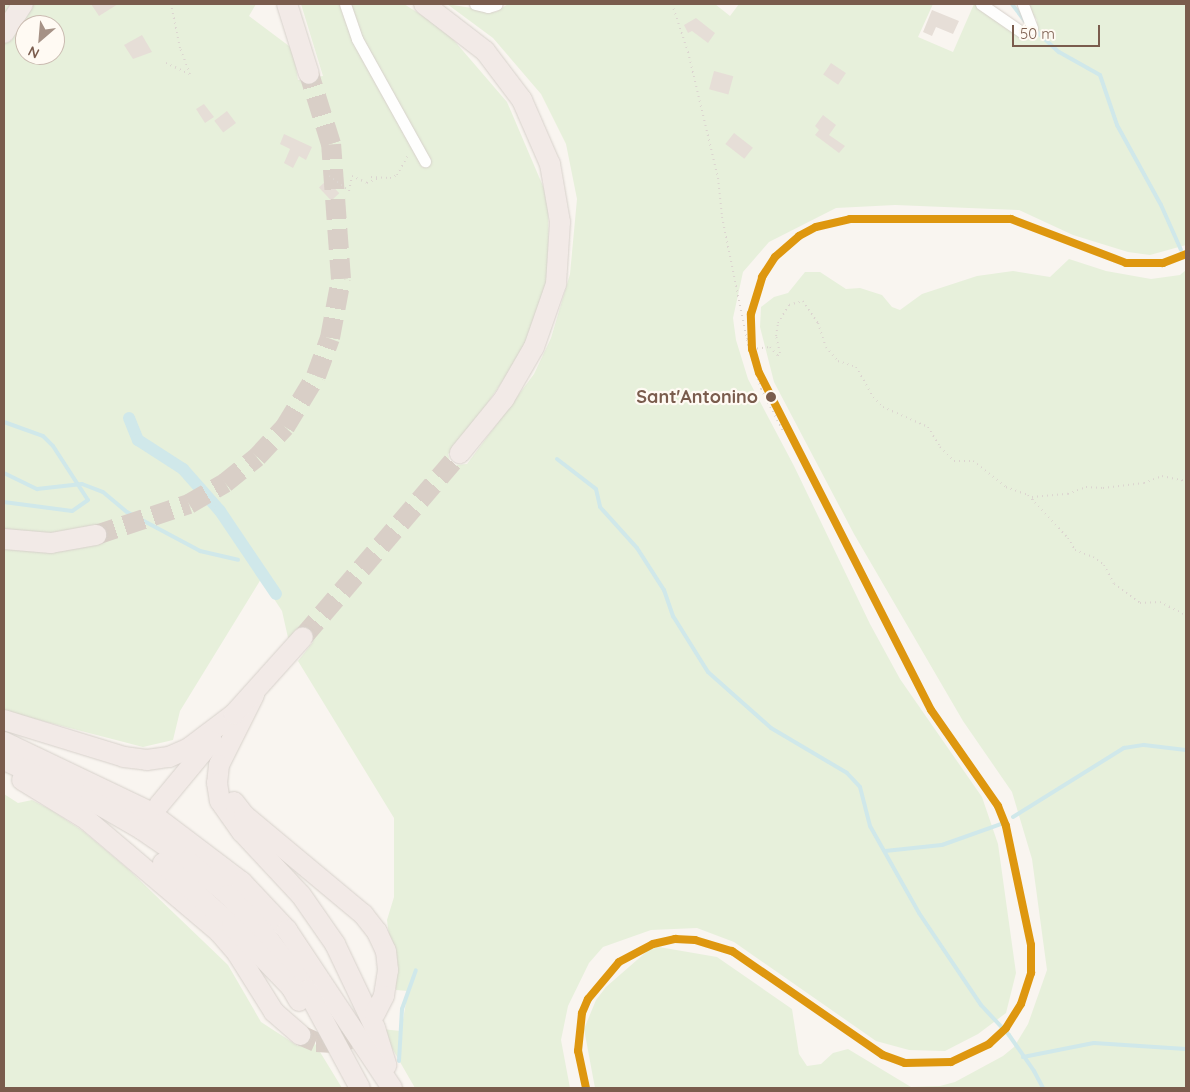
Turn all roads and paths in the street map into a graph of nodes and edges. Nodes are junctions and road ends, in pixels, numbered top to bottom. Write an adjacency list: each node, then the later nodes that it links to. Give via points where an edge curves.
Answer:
1 (23, 4): 11 (highway)
2 (171, 4): 12 (path, via 178,40 190,74)
3 (287, 4): 13 (highway)
4 (345, 4): 14 (street, via 357,38)
5 (475, 4): 6 (street, via 488,7)
6 (497, 4)
7 (672, 4): 19 (path, via 707,130)
8 (981, 4): 9 (street, via 1019,32 1032,28)
9 (1023, 4)
10 (428, 6): 21 (highway, via 485,51 522,100 550,164 560,222 556,284 534,347 504,398)
11 (4, 33)
12 (166, 63)
13 (309, 74)
14 (414, 142): 15 (street); 18 (path, via 397,175)
15 (424, 161)
16 (329, 176): 18 (path, via 349,191 352,176 367,182)
17 (372, 177): 18 (path)
18 (381, 177)
19 (747, 338): 20 (path, via 762,389); 23 (path, via 752,349 770,347 778,356 776,332 780,319 788,305 804,301 818,323 826,347 838,361 856,367 873,397 883,407 928,427 940,447 954,460 973,461 1006,487)
20 (783, 431)
21 (460, 453)
22 (1186, 481): 23 (path, via 1162,476 1144,483 1086,487 1068,494 1032,496)
23 (1033, 500): 26 (path, via 1075,550 1104,565 1114,584 1140,603 1160,602)
24 (96, 535): 25 (highway, via 51,543)
25 (4, 539)
26 (1186, 615)
27 (303, 637): 28 (highway)
28 (254, 695): 29 (highway); 31 (highway)
29 (234, 714): 30 (highway, via 189,748 169,757 147,760); 35 (highway)
30 (4, 720)
31 (232, 737): 37 (highway, via 226,777 230,795 238,809 363,914 378,932 386,951 388,970 384,996); 41 (highway, via 217,774 218,792 224,809 301,895 335,944 375,1028)
32 (4, 742): 41 (highway, via 148,811 242,882 287,930)
33 (4, 760): 40 (highway, via 125,819 173,850 228,896 264,933 307,990)
34 (4, 768): 38 (highway, via 87,820 219,932 237,953 274,1012)
35 (158, 805)
36 (163, 863): 39 (highway, via 232,926 291,987)
37 (375, 1014)
38 (300, 1035)
39 (352, 1088)
40 (360, 1088)
41 (392, 1088)

